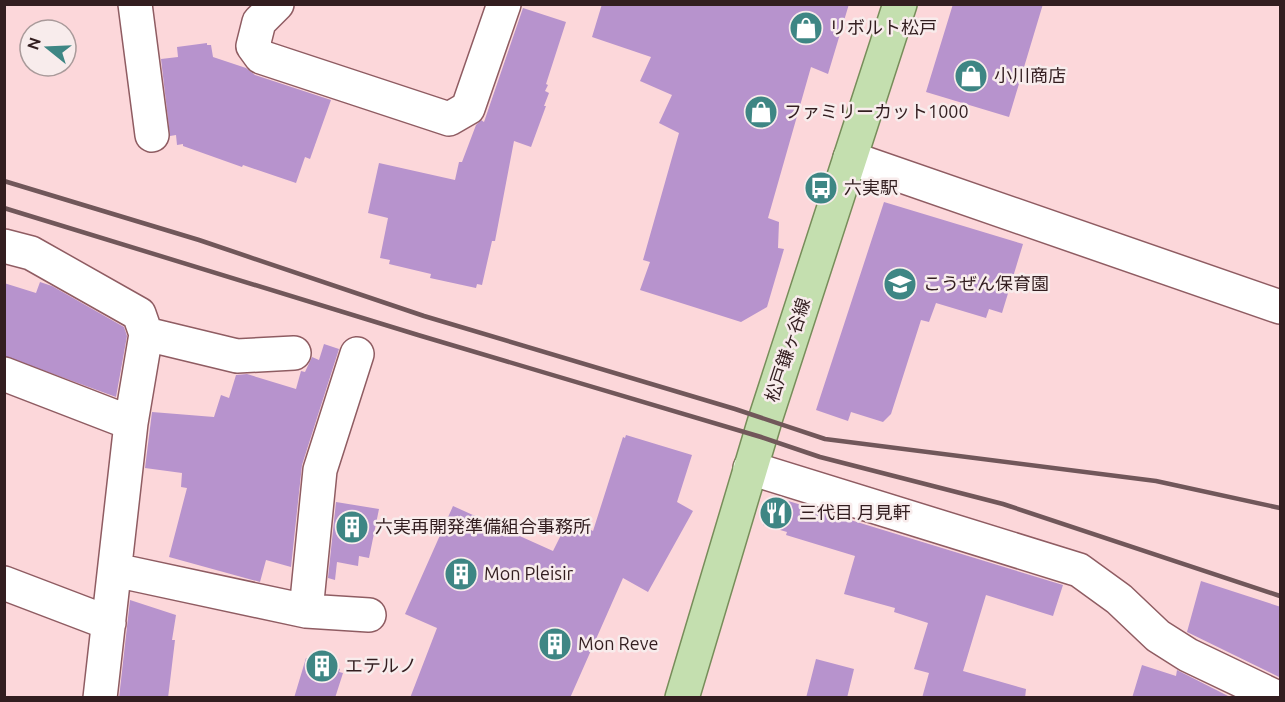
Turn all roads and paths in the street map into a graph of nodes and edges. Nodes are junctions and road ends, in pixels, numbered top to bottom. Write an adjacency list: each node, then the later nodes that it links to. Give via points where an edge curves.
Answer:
1 (135, 4): 5 (street)
2 (277, 4): 3 (street, via 259,22 253,46 261,57 449,119 468,108)
3 (504, 4)
4 (900, 4): 6 (main road, 松戸鎌ヶ谷線)
5 (152, 135)
6 (850, 158): 8 (street); 14 (main road, 松戸鎌ヶ谷線)
7 (4, 246): 9 (street, via 32,253 139,315)
8 (1281, 307)
9 (146, 334): 10 (street, via 237,356); 13 (street)
10 (294, 353)
11 (357, 354): 17 (street, via 320,470)
12 (4, 374): 13 (street)
13 (131, 423): 15 (street)
14 (750, 468): 21 (main road, 松戸鎌ヶ谷線); 22 (street, via 1079,570 1119,599 1158,636 1188,655)
15 (115, 570): 17 (street); 19 (street)
16 (4, 583): 19 (street)
17 (306, 611): 18 (street)
18 (369, 615)
19 (109, 623): 20 (street)
20 (100, 698)
21 (682, 698)
22 (1278, 698)

